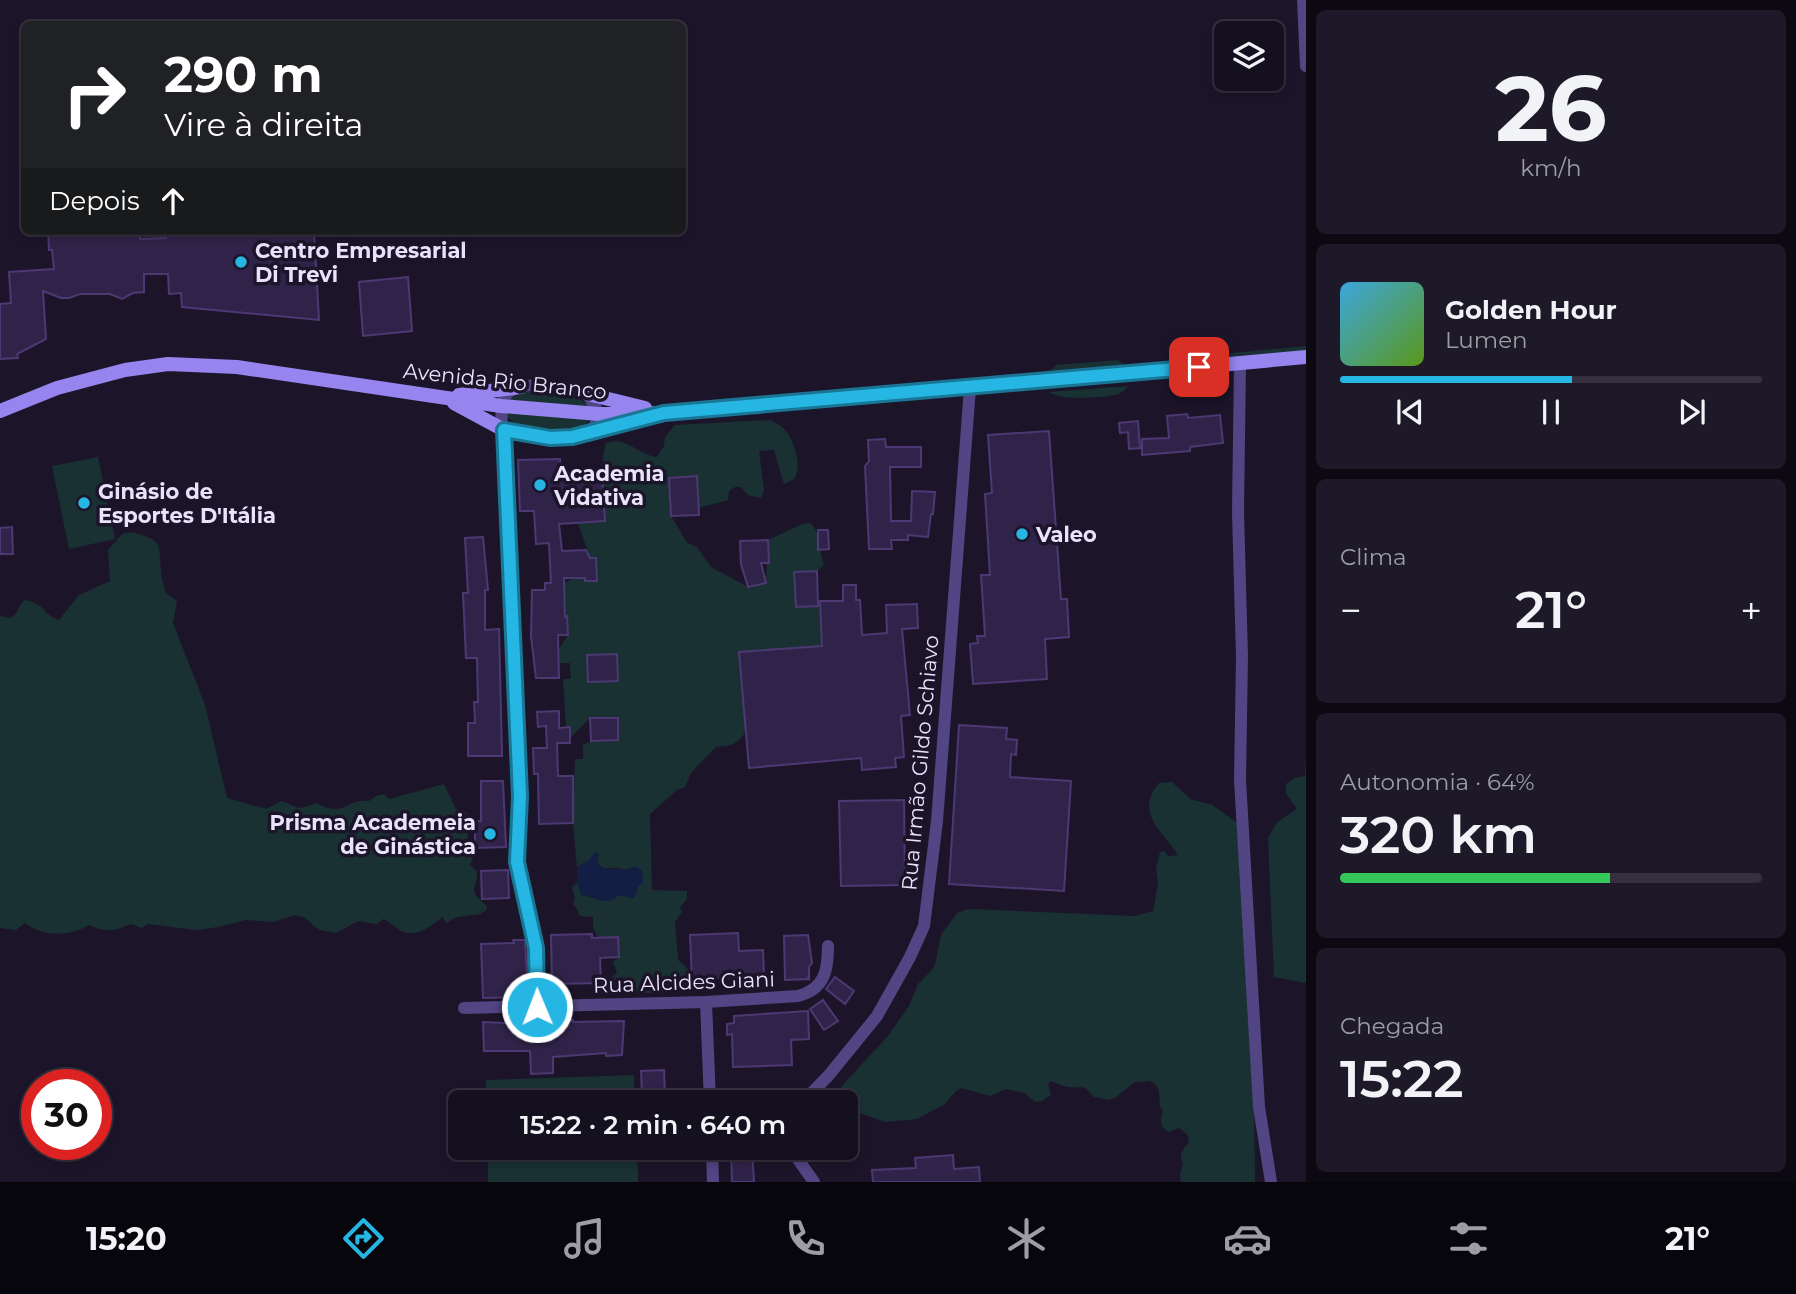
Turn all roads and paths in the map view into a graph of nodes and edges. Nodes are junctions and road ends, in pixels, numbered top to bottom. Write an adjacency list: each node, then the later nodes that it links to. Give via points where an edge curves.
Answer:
1 (1303, 0): 2 (street)
2 (1306, 66)
3 (1306, 357): 4 (main road, Avenida Rio Branco)
4 (1240, 363): 6 (main road, Avenida Rio Branco); 25 (street, via 1240,780 1259,1107)
5 (521, 387): 7 (street, via 551,385); 8 (main road); 9 (street, via 506,395)
6 (970, 388): 11 (main road, Avenida Rio Branco); 20 (street, Rua Irmão Gildo Schiavo, via 937,821 924,926 877,1016)
7 (588, 394): 11 (main road); 12 (street)
8 (443, 397): 9 (main road, Avenida Rio Branco); 10 (main road, Avenida Rio Branco, via 237,367 168,364 57,388); 13 (main road)
9 (501, 406): 12 (main road, Avenida Rio Branco); 13 (street)
10 (0, 411)
11 (664, 413): 12 (main road, Avenida Rio Branco); 14 (main road)
12 (599, 414): 14 (street)
13 (504, 430): 14 (street, via 550,438); 17 (street, via 520,796 517,862 536,948)
14 (587, 435)
15 (828, 946): 16 (street, Rua Alcides Giani, via 828,969 805,995)
16 (706, 1002): 17 (street, Rua Alcides Giani); 19 (street)
17 (537, 1007): 18 (street, Rua Alcides Giani)
18 (464, 1008)
19 (710, 1090)
20 (815, 1090)
21 (712, 1160): 23 (street)
22 (798, 1160): 24 (street)
23 (713, 1182)
24 (814, 1182)
25 (1270, 1182)

